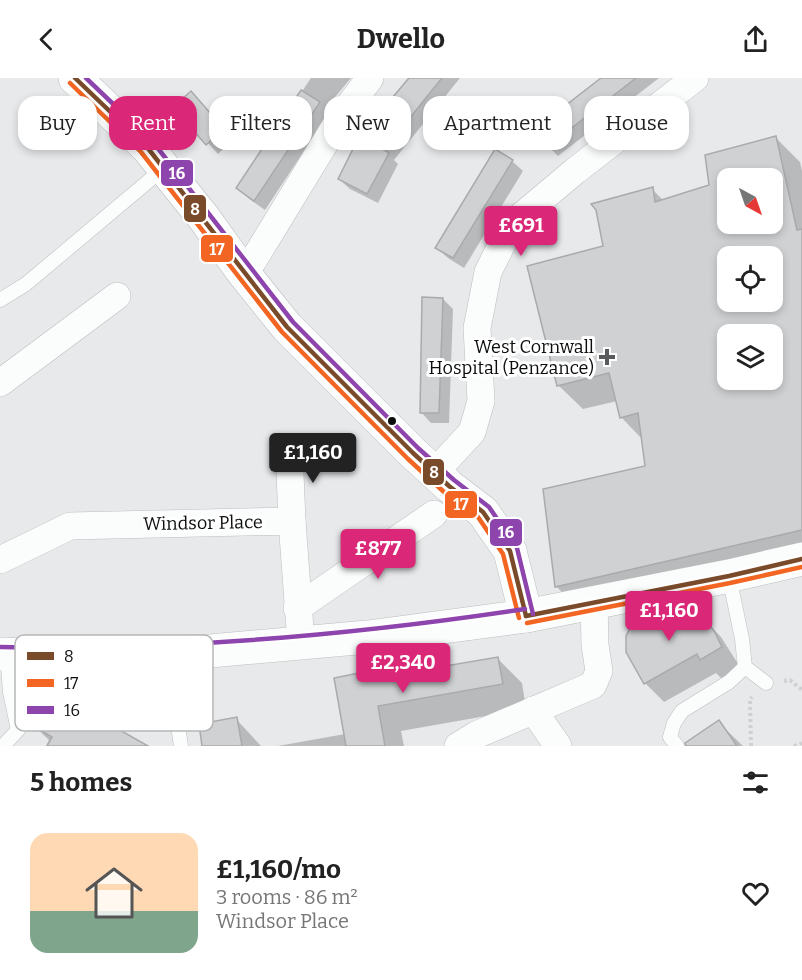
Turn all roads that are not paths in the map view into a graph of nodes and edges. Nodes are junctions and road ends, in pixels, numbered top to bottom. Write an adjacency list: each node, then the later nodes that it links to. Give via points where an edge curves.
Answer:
1 (75, 78): 4 (street)
2 (370, 78): 5 (street, via 342,115 253,261)
3 (695, 78): 10 (street, via 512,224 488,272 477,328 481,401 472,432)
4 (164, 168): 5 (street); 7 (lane, via 26,284)
5 (242, 271): 10 (street, via 287,327)
6 (117, 296): 8 (street)
7 (0, 300)
8 (0, 383)
9 (289, 448): 12 (street)
10 (435, 472): 18 (street, via 483,512 510,551)
11 (434, 514): 17 (street)
12 (292, 522): 14 (street, Windsor Place, via 70,526); 17 (street)
13 (802, 558): 15 (street)
14 (0, 560)
15 (729, 576): 16 (street); 22 (lane)
16 (594, 602): 18 (street); 24 (street, via 599,671 592,685)
17 (297, 608): 19 (street)
18 (526, 616): 19 (street)
19 (301, 643): 20 (street)
20 (213, 651)
21 (4, 654): 25 (lane)
22 (745, 667): 23 (lane); 32 (lane, via 682,711 670,736)
23 (766, 683)
24 (533, 710): 30 (street); 31 (street)
25 (15, 716)
26 (17, 731): 28 (lane)
27 (179, 731): 29 (lane)
28 (3, 746)
29 (181, 746)
30 (458, 746)
31 (558, 746)
32 (677, 746)

